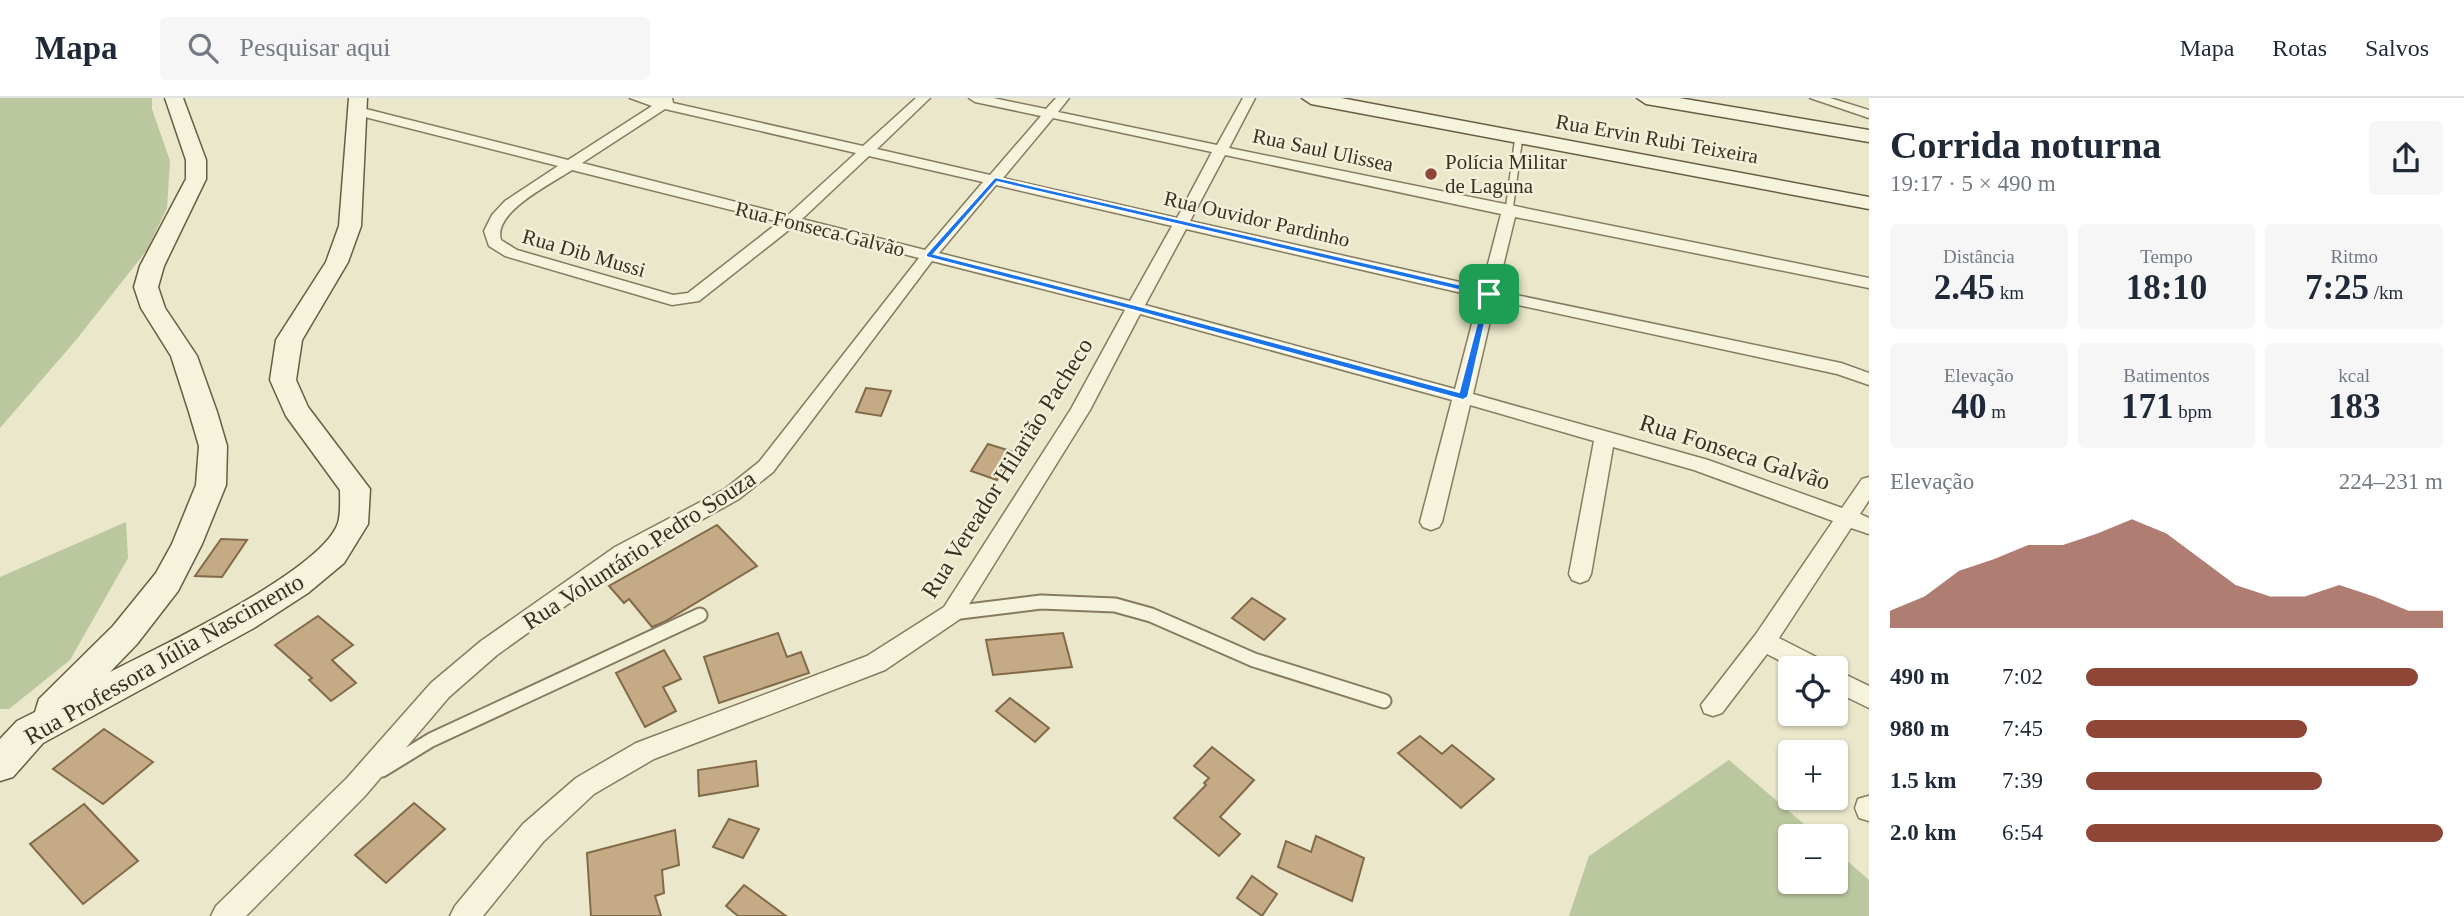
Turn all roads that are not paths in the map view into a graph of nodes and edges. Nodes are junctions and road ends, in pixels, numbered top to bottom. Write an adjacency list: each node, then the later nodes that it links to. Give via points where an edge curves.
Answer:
1 (174, 98): 43 (street, via 196,160 196,179 146,287 153,308 184,356 203,412 213,446 211,485 167,582 125,635)
2 (636, 98): 10 (street, Rua Ouvidor Pardinho)
3 (924, 98): 16 (street, Rua Dib Mussi)
4 (975, 98): 12 (street, Rua Saul Ulissea)
5 (1063, 98): 12 (street, Rua Voluntário Pedro Souza)
6 (1249, 98): 17 (street, Rua Vereador Hilarião Pacheco)
7 (1311, 98): 14 (street, Rua Ervin Rubi Teixeira)
8 (1646, 98): 15 (street)
9 (1816, 98): 13 (street)
10 (668, 101): 16 (street, Rua Ouvidor Pardinho); 18 (street)
11 (358, 104): 18 (street, Rua Fonseca Galvão); 43 (street, Rua Professora Júlia Nascimento, via 350,226 337,262 289,340 283,380 296,410 355,489 352,524 333,555 297,584 242,619)
12 (1048, 114): 17 (street, Rua Saul Ulissea); 19 (street, Rua Voluntário Pedro Souza)
13 (1869, 114)
14 (1519, 136): 20 (street, Rua Ervin Rubi Teixeira); 21 (lane)
15 (1869, 136)
16 (868, 150): 19 (street, Rua Ouvidor Pardinho); 22 (street, Rua Dib Mussi)
17 (1221, 150): 21 (street, Rua Saul Ulissea); 23 (street, Rua Vereador Hilarião Pacheco)
18 (569, 165): 22 (street, Rua Fonseca Galvão); 22 (street, Rua Dib Mussi, via 510,204 490,230 492,241 511,253 673,300 692,297 709,286)
19 (995, 180): 23 (street, Rua Ouvidor Pardinho); 24 (street, Rua Voluntário Pedro Souza)
20 (1869, 203)
21 (1509, 211): 25 (street, Rua Saul Ulissea); 26 (street)
22 (789, 222): 24 (street, Rua Fonseca Galvão)
23 (1182, 223): 26 (street, Rua Ouvidor Pardinho); 27 (street, Rua Vereador Hilarião Pacheco)
24 (929, 256): 27 (street, Rua Fonseca Galvão); 45 (street, Rua Voluntário Pedro Souza, via 766,467 732,494 624,554 489,648 440,690)
25 (1869, 283)
26 (1489, 294): 28 (street, Rua Ouvidor Pardinho, via 1841,369); 29 (street)
27 (1136, 308): 29 (street, Rua Fonseca Galvão); 35 (street, Rua Vereador Hilarião Pacheco, via 1080,410)
28 (1869, 379)
29 (1463, 397): 30 (street, Rua Fonseca Galvão); 33 (street)
30 (1605, 438): 32 (street, Rua Fonseca Galvão, via 1701,465); 34 (street, Rua Fonseca Galvão)
31 (1869, 484): 32 (street)
32 (1859, 521): 37 (street)
33 (1432, 522)
34 (1580, 574)
35 (951, 613): 41 (lane, via 1001,604 1083,602 1140,610 1236,652); 47 (street, Rua Vereador Hilarião Pacheco, via 876,663 645,751 585,786 533,833)
36 (700, 615): 45 (lane, via 430,740)
37 (1764, 641): 38 (street); 42 (street)
38 (1792, 656)
39 (1848, 687): 40 (street)
40 (1869, 698)
41 (1384, 701)
42 (1713, 705)
43 (30, 733): 44 (street, Rua Professora Júlia Nascimento)
44 (0, 765)
45 (356, 787): 46 (street, Rua Voluntário Pedro Souza)
46 (226, 916)
47 (465, 916)

